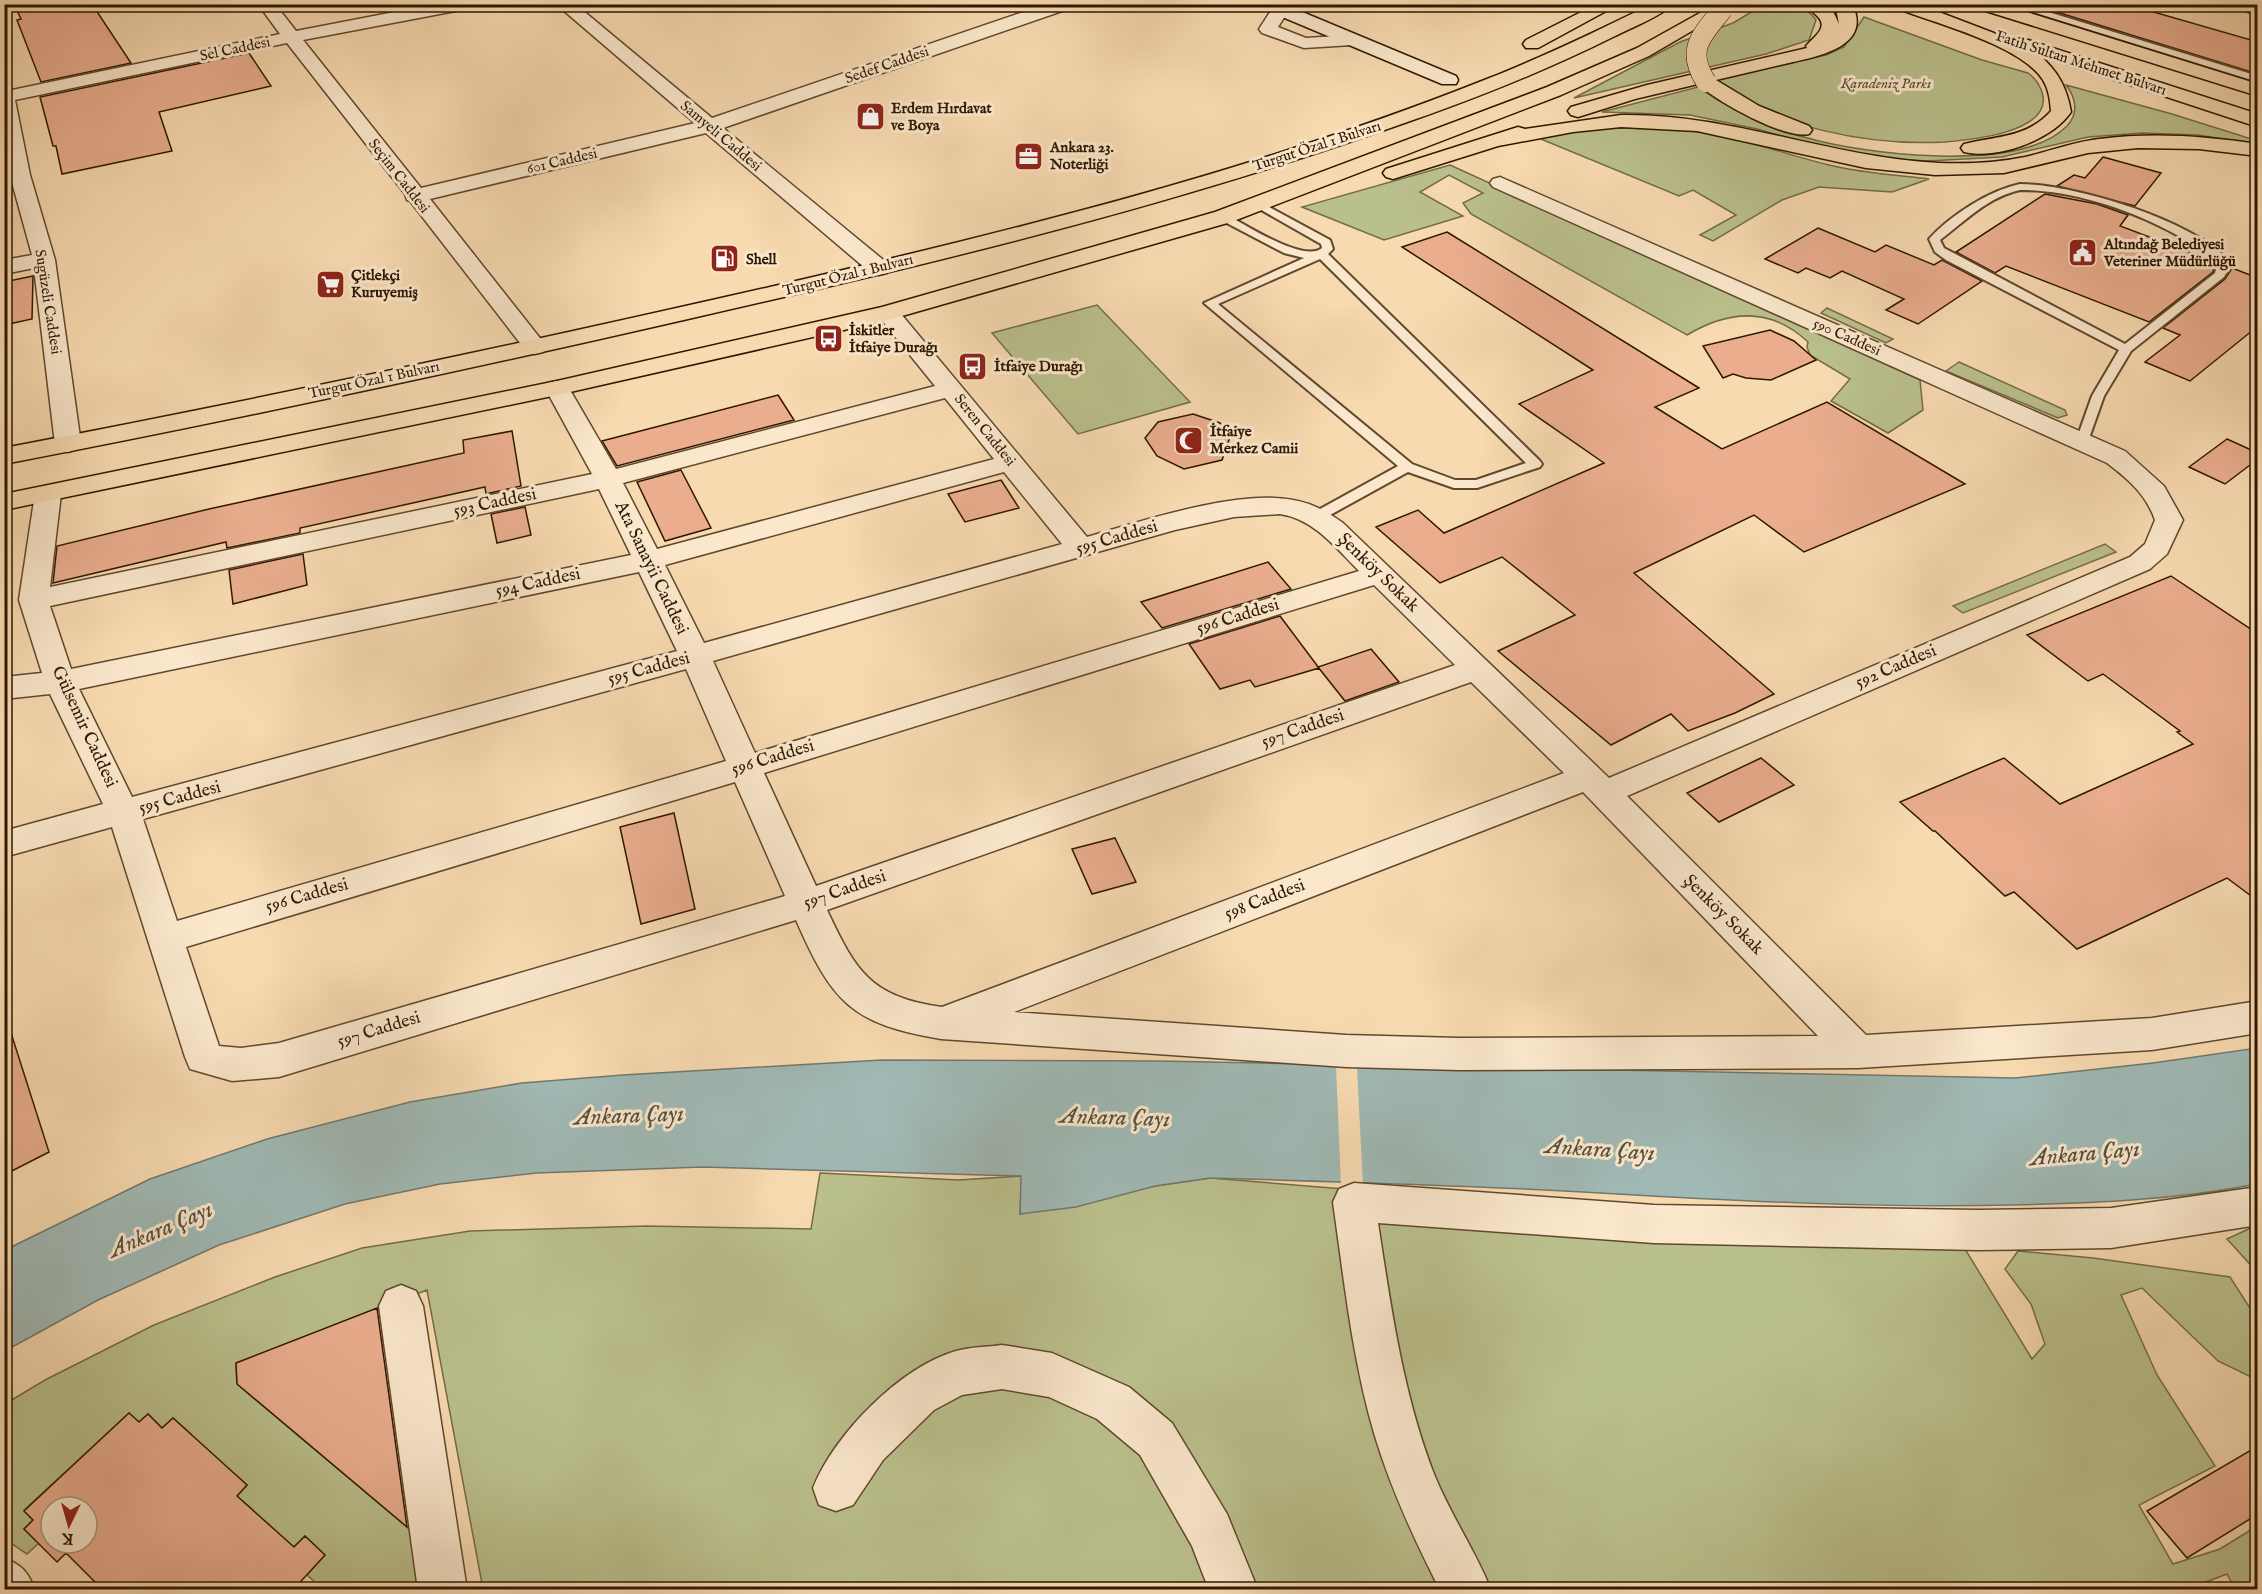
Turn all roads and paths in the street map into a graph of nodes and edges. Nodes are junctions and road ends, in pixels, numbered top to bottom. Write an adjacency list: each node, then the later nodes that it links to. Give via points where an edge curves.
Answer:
1 (266, 4): 17 (street, Seçim Caddesi)
2 (466, 4): 17 (street, Sel Caddesi)
3 (564, 4): 27 (street, Samyeli Caddesi)
4 (1065, 4): 27 (street, Sedef Caddesi)
5 (1611, 4): 18 (highway)
6 (1666, 4): 32 (highway, Turgut Özal 1 Bulvarı, via 1552,59 1409,116)
7 (1813, 4): 19 (highway, via 1825,13 1831,26 1830,32)
8 (1843, 4): 19 (highway, via 1850,15 1848,30 1836,42)
9 (1903, 4): 26 (highway, Fatih Sultan Mehmet Bulvarı); 29 (highway, via 2012,45 2040,65 2058,91 2061,112 2038,132 2007,143)
10 (1939, 4): 25 (highway)
11 (1982, 4): 23 (highway, Fatih Sultan Mehmet Bulvarı)
12 (2011, 4): 21 (lane)
13 (2243, 4): 16 (highway)
14 (1273, 7): 22 (street)
15 (1727, 7): 30 (highway, bridge, via 1694,51 1696,69 1706,82 1772,120 1831,139); 36 (highway, Turgut Özal 1 Bulvarı, via 1643,52 1554,91)
16 (2258, 10)
17 (291, 37): 24 (street, Sel Caddesi); 35 (street, Seçim Caddesi)
18 (1513, 52)
19 (1807, 53): 28 (highway, via 1608,101)
20 (1470, 70): 22 (highway)
21 (2258, 79)
22 (1449, 80): 32 (highway)
23 (2258, 90)
24 (5, 96): 33 (street, Sugüzeli Caddesi)
25 (2258, 106)
26 (2258, 120)
27 (709, 126): 35 (street, 601 Caddesi); 41 (street, Samyeli Caddesi)
28 (1499, 140): 31 (highway, via 1602,121 1651,120 1696,124 1833,157 1924,168 1983,169 2128,142); 36 (highway, Turgut Özal 1 Bulvarı, via 1370,180)
29 (1951, 149)
30 (1929, 150)
31 (2258, 150)
32 (1268, 162): 41 (highway, Turgut Özal 1 Bulvarı, via 1076,218)
33 (12, 176): 39 (street, Sugüzeli Caddesi)
34 (1500, 183): 47 (street, 590 Caddesi)
35 (414, 196): 43 (street, Seçim Caddesi)
36 (1260, 205): 37 (highway, Turgut Özal 1 Bulvarı); 38 (lane, via 1326,242 1328,249)
37 (1223, 217): 38 (lane, via 1288,251 1310,256); 42 (highway, Turgut Özal 1 Bulvarı)
38 (1322, 254): 51 (lane, via 1210,303); 51 (lane, via 1535,464 1477,483 1454,484)
39 (44, 260): 40 (street); 48 (street, Sugüzeli Caddesi)
40 (4, 267)
41 (879, 268): 43 (highway, Turgut Özal 1 Bulvarı)
42 (888, 313): 45 (highway, Turgut Özal 1 Bulvarı); 46 (street, Seren Caddesi)
43 (535, 347): 48 (highway, Turgut Özal 1 Bulvarı)
44 (2126, 349): 44 (lane, via 2220,275 2223,261 2188,236 2161,223 2096,200 2038,186 2009,189 1934,238 1939,250 1950,258); 47 (lane, via 2098,396)
45 (557, 388): 52 (street, Ata Sanayii Caddesi); 53 (highway, Turgut Özal 1 Bulvarı)
46 (952, 389): 50 (street, Seren Caddesi); 52 (street, 593 Caddesi)
47 (2082, 441): 56 (street, 590 Caddesi, via 2116,457 2142,478 2163,502)
48 (68, 444): 49 (highway, Turgut Özal 1 Bulvarı)
49 (4, 456)
50 (1011, 462): 57 (street, Seren Caddesi); 58 (street, 594 Caddesi)
51 (1407, 467): 55 (lane)
52 (608, 479): 58 (street, Ata Sanayii Caddesi); 60 (street, 593 Caddesi)
53 (48, 494): 54 (highway, Turgut Özal 1 Bulvarı); 60 (street, Gülsemir Caddesi)
54 (4, 502)
55 (1305, 513): 57 (street, 595 Caddesi, via 1258,506 1203,514); 59 (street, Şenköy Sokak, via 1333,529)
56 (2169, 520): 66 (street, 592 Caddesi, via 2157,548 2140,563)
57 (1081, 548): 61 (street, 595 Caddesi)
58 (647, 561): 61 (street, Ata Sanayii Caddesi); 63 (street, 594 Caddesi)
59 (1380, 574): 62 (street, Şenköy Sokak); 65 (street, 596 Caddesi)
60 (34, 600): 63 (street, Gülsemir Caddesi)
61 (695, 656): 65 (street, Ata Sanayii Caddesi); 67 (street, 595 Caddesi)
62 (1475, 669): 66 (street, Şenköy Sokak); 69 (street, 597 Caddesi)
63 (60, 682): 64 (street, 594 Caddesi); 67 (street, Gülsemir Caddesi)
64 (4, 688)
65 (746, 767): 69 (street, Ata Sanayii Caddesi); 70 (street, 596 Caddesi)
66 (1596, 785): 72 (street, 598 Caddesi); 73 (street, Şenköy Sokak)
67 (124, 813): 68 (street, 595 Caddesi); 70 (street, Gülsemir Caddesi)
68 (4, 844)
69 (808, 903): 72 (street, Ata Sanayii Caddesi, via 845,980 874,1005 906,1018); 74 (street, 597 Caddesi, via 279,1060 246,1066 220,1064)
70 (164, 939): 74 (street, Gülsemir Caddesi)
71 (2258, 1017): 73 (street, via 2152,1034)
72 (941, 1023): 73 (street, Ata Sanayii Caddesi, via 1346,1051)
73 (1858, 1052)
74 (204, 1057)
75 (2258, 1206): 82 (street, via 2111,1228 1978,1230 1654,1224 1354,1202 1373,1336 1391,1411 1408,1467)
76 (401, 1306): 80 (street)
77 (836, 1488): 81 (street, via 867,1444 918,1394 957,1373 1002,1367 1052,1375 1113,1403 1156,1439 1210,1531)
78 (4, 1582): 79 (street)
79 (11, 1590)
80 (442, 1590)
81 (1234, 1590)
82 (1467, 1590)

